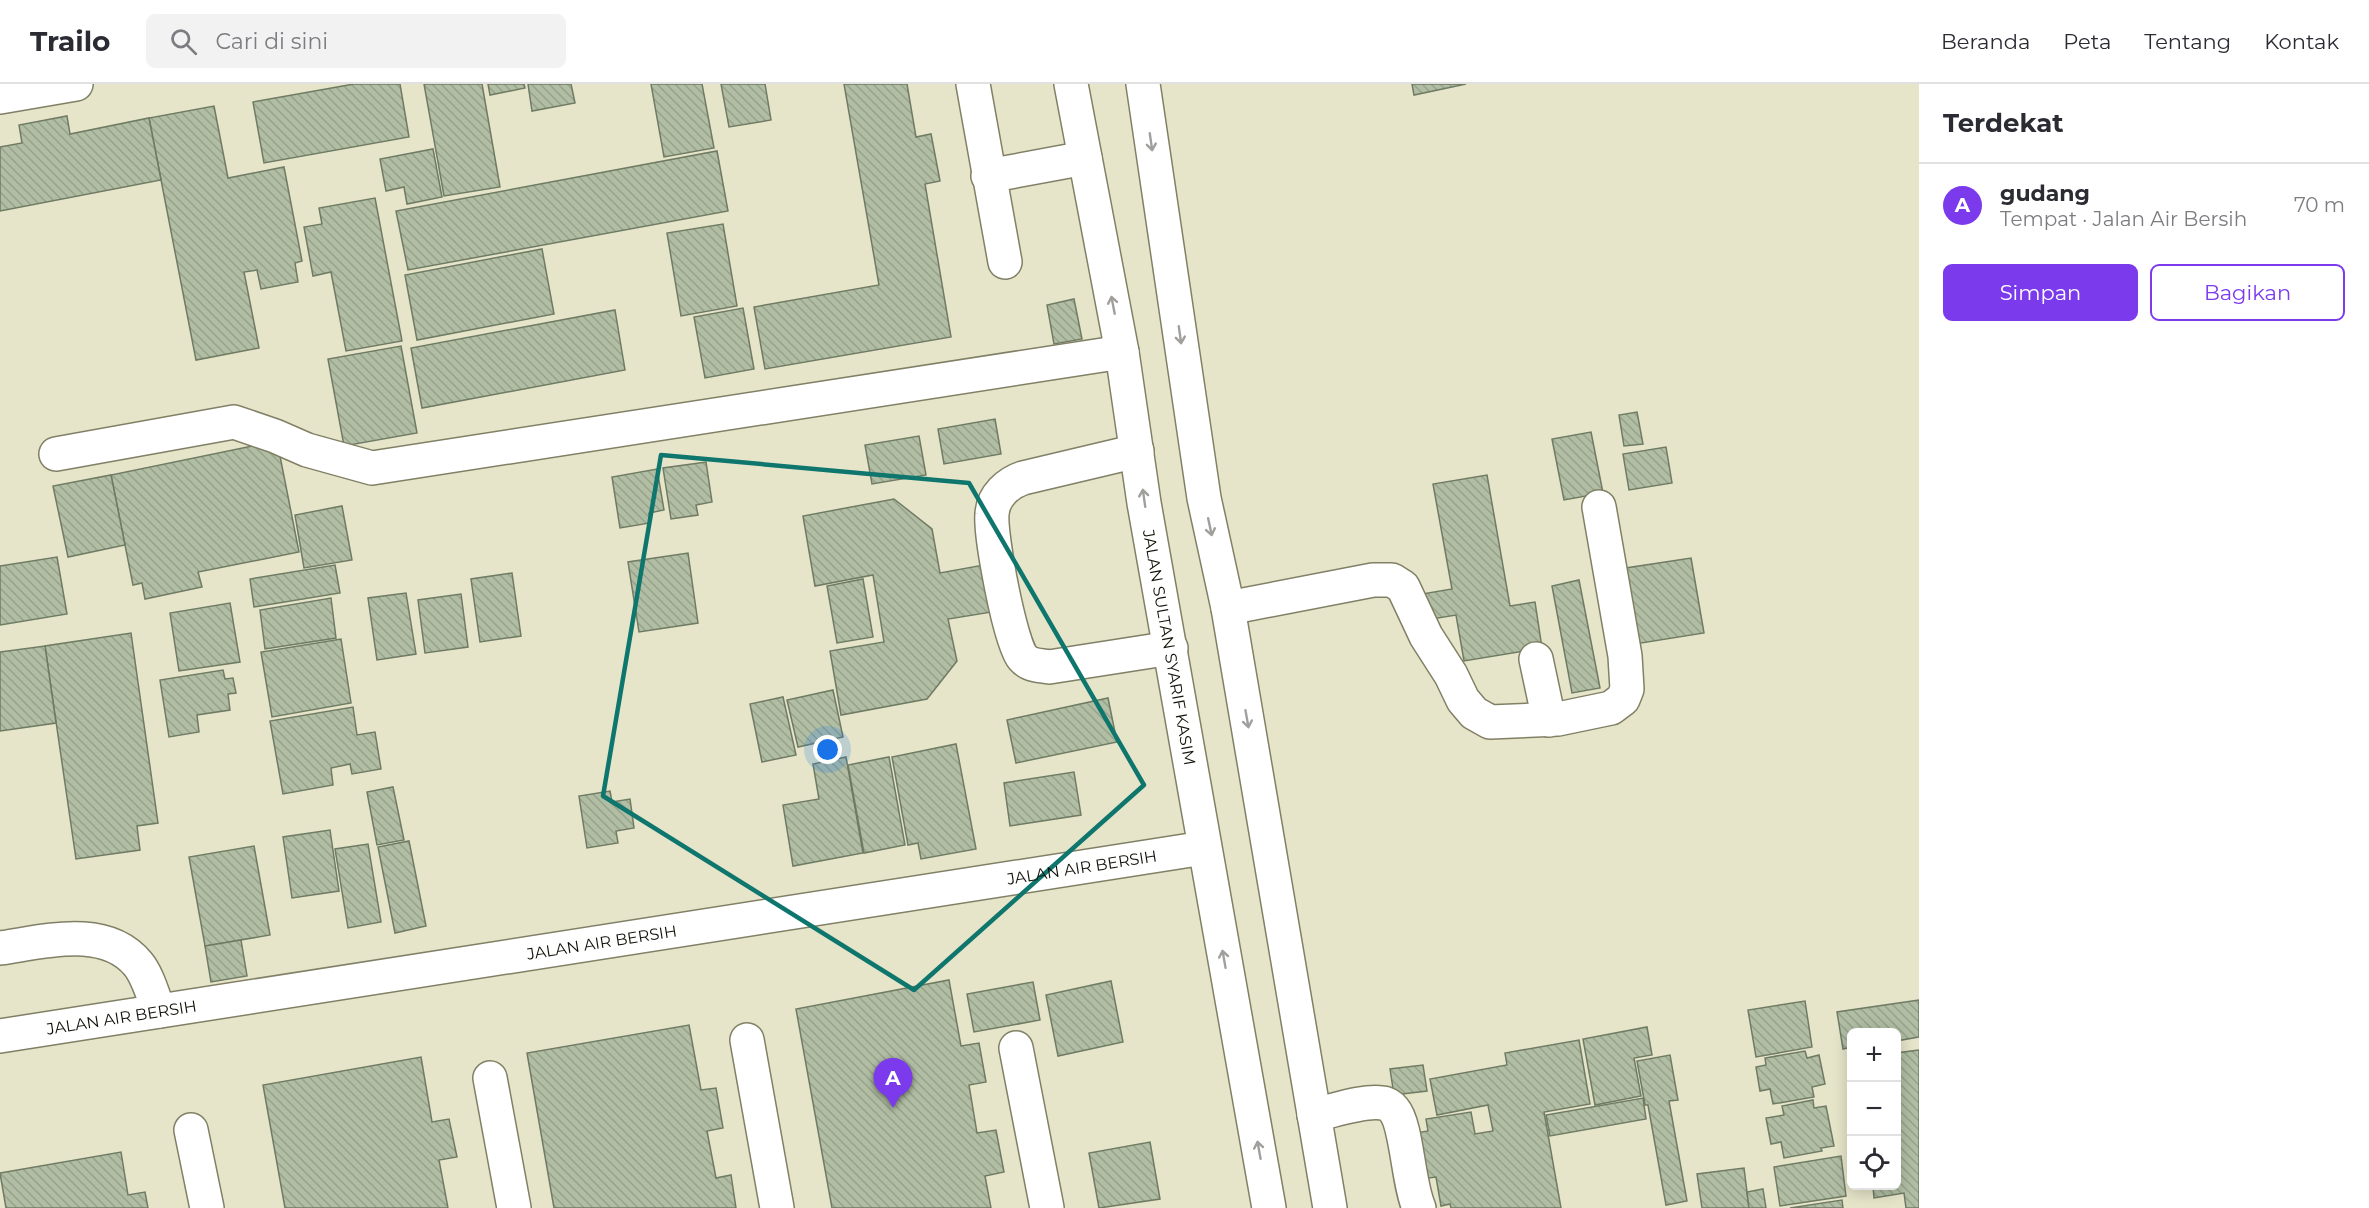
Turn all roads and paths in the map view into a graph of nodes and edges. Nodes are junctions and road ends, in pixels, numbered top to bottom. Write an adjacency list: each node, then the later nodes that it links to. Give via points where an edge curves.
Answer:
1 (76, 84): 5 (street)
2 (973, 84): 7 (street)
3 (1071, 84): 6 (street, JALAN SULTAN SYARIF KASIM)
4 (1143, 84): 13 (street, one-way to 13, via 1204,498)
5 (0, 97)
6 (1085, 158): 7 (street); 9 (street, JALAN SULTAN SYARIF KASIM, one-way to 6)
7 (988, 176): 8 (street)
8 (1005, 262)
9 (1122, 351): 10 (street, JALAN SULTAN SYARIF KASIM); 11 (street, via 372,468 307,450 234,422)
10 (1137, 451): 14 (street, JALAN SULTAN SYARIF KASIM, one-way to 10); 14 (street, via 1009,483 997,498 992,513 1001,584 1013,640 1031,664 1049,667)
11 (56, 454)
12 (1599, 507): 16 (street, via 1625,656 1627,689 1623,699 1611,708)
13 (1228, 608): 16 (street, via 1373,580 1392,580 1403,587 1426,636 1474,713 1490,722); 24 (street, one-way to 24)
14 (1171, 648): 17 (street, JALAN SULTAN SYARIF KASIM)
15 (1536, 659): 16 (street)
16 (1549, 720)
17 (1204, 848): 19 (street, JALAN AIR BERSIH); 30 (street, JALAN SULTAN SYARIF KASIM, one-way to 17)
18 (0, 948): 19 (street, via 58,940 93,940 117,946 138,964)
19 (159, 1011): 20 (street, JALAN AIR BERSIH)
20 (0, 1036)
21 (747, 1040): 28 (street)
22 (1016, 1048): 29 (street)
23 (490, 1078): 27 (street)
24 (1314, 1115): 31 (street); 32 (street, via 1373,1102 1386,1103 1394,1110)
25 (191, 1130): 26 (street)
26 (207, 1208)
27 (514, 1208)
28 (777, 1208)
29 (1047, 1208)
30 (1269, 1208)
31 (1330, 1208)
32 (1419, 1208)

